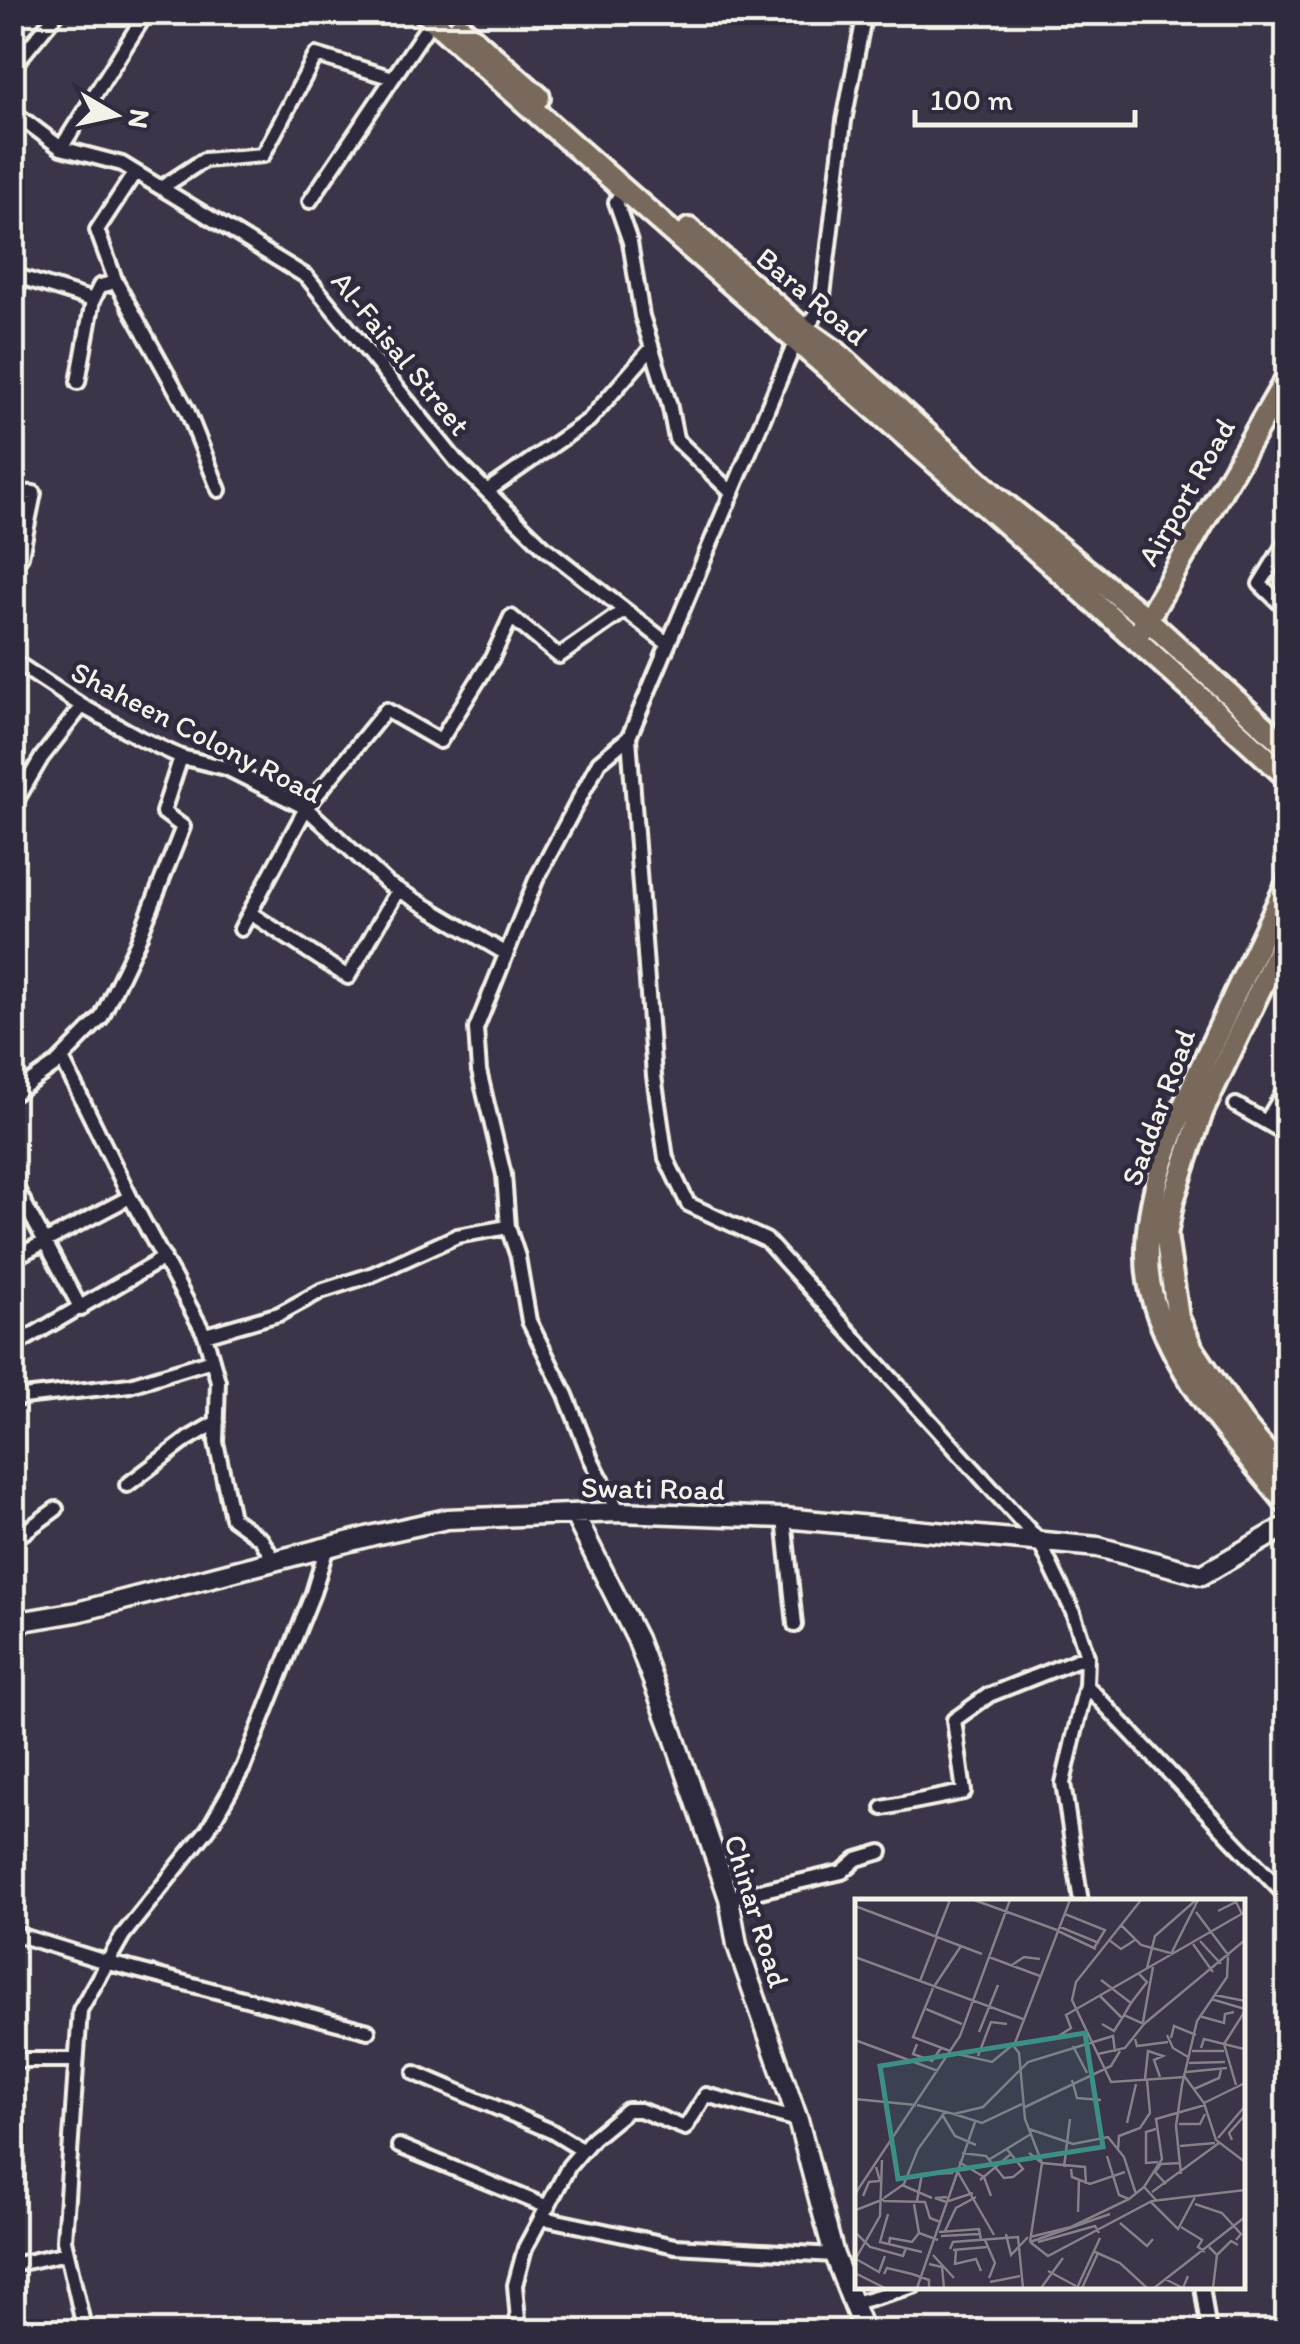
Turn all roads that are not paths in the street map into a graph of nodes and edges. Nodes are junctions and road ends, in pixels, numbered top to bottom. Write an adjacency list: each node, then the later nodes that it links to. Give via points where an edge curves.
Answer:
1 (58, 12): 5 (street)
2 (147, 12): 9 (street)
3 (865, 12): 18 (street, via 822,304)
4 (433, 15): 6 (street); 7 (main road, Bara Road)
5 (12, 68)
6 (393, 78): 11 (street, via 316,55 262,155 204,160); 13 (street)
7 (506, 78): 12 (main road); 18 (main road, Bara Road)
8 (12, 112): 9 (street, Al-Faisal Street)
9 (61, 148): 10 (street, Al-Faisal Street)
10 (135, 172): 11 (street, Al-Faisal Street); 15 (street, via 97,230)
11 (161, 188): 23 (street, Al-Faisal Street, via 308,277)
12 (624, 189): 18 (main road); 19 (street, via 616,202)
13 (310, 201)
14 (16, 276): 16 (street); 17 (street)
15 (116, 282): 16 (street, via 100,286); 22 (street, via 187,410)
16 (93, 300): 21 (street)
17 (12, 316)
18 (798, 336): 25 (street); 30 (main road, Bara Road, via 836,352)
19 (650, 350): 23 (street, via 589,420); 25 (street, via 676,439)
20 (1288, 376): 30 (main road, Airport Road)
21 (78, 382)
22 (219, 490)
23 (487, 491): 28 (street, Al-Faisal Street)
24 (12, 492): 27 (street, via 34,493)
25 (732, 494): 31 (street)
26 (1288, 538): 29 (street, via 1260,584)
27 (12, 567)
28 (624, 610): 31 (street, Al-Faisal Street); 39 (street, via 558,656 511,617 440,741 386,710)
29 (1288, 611)
30 (1142, 629): 35 (main road); 37 (main road)
31 (668, 644): 34 (street)
32 (12, 660): 33 (street, Shaheen Colony Road)
33 (82, 706): 36 (street, Shaheen Colony Road); 38 (street)
34 (629, 736): 45 (street, via 598,762); 72 (street, via 654,1076 666,1158 688,1204 766,1240)
35 (1288, 748)
36 (180, 758): 39 (street, Shaheen Colony Road, via 226,768); 46 (street, via 163,812 183,827 137,944 101,1018)
37 (1288, 778)
38 (12, 808)
39 (306, 808): 41 (street, Shaheen Colony Road); 42 (street)
40 (1288, 882): 66 (main road, Saddar Road, via 1185,1102 1153,1205 1146,1252 1153,1301 1204,1402)
41 (398, 890): 42 (street, via 348,977); 45 (street, Shaheen Colony Road)
42 (250, 913): 43 (street)
43 (241, 930)
44 (1288, 930): 64 (main road, via 1202,1112 1166,1235 1185,1333 1243,1424)
45 (505, 954): 54 (street, via 476,1029)
46 (62, 1058): 48 (street); 53 (street)
47 (1288, 1085): 50 (street)
48 (12, 1095)
49 (1236, 1104): 50 (street)
50 (1266, 1122): 51 (street)
51 (1288, 1135)
52 (13, 1181): 55 (street)
53 (130, 1197): 55 (street); 57 (street)
54 (508, 1227): 59 (street, via 456,1236 279,1314); 68 (street, via 529,1321)
55 (45, 1241): 56 (street); 58 (street)
56 (12, 1258)
57 (164, 1258): 58 (street); 59 (street)
58 (81, 1308): 60 (street)
59 (205, 1335): 61 (street)
60 (12, 1347)
61 (212, 1360): 62 (street, via 130,1385); 63 (street)
62 (12, 1402)
63 (217, 1422): 65 (street); 75 (street, via 232,1518 261,1539)
64 (1288, 1478)
65 (126, 1485)
66 (1288, 1505)
67 (56, 1510): 73 (street)
68 (619, 1512): 69 (street, Swati Road); 70 (street, Swati Road)
69 (574, 1514): 74 (street, Swati Road, via 447,1520); 82 (street, Chinar Road, via 637,1639)
70 (784, 1518): 72 (street, Swati Road); 77 (street)
71 (1288, 1525): 72 (street, Swati Road, via 1202,1575 1098,1547)
72 (1039, 1541): 78 (street)
73 (12, 1542)
74 (327, 1547): 75 (street, Swati Road); 86 (street, via 244,1768 208,1829 123,1935)
75 (274, 1560): 76 (street, Swati Road)
76 (12, 1623)
77 (796, 1625)
78 (1087, 1656): 79 (street); 80 (street, via 989,1695 954,1720 964,1792)
79 (1086, 1685): 83 (street); 84 (street, via 1063,1783)
80 (883, 1808)
81 (881, 1852): 82 (street, via 857,1858 842,1872)
82 (730, 1898): 91 (street, Chinar Road, via 754,2000)
83 (1288, 1898)
84 (1081, 1899)
85 (12, 1933): 86 (street)
86 (109, 1963): 87 (street); 89 (street, via 80,2010)
87 (368, 2031)
88 (12, 2060): 89 (street)
89 (76, 2060): 95 (street)
90 (415, 2073): 93 (street)
91 (798, 2120): 93 (street, via 706,2095 685,2128 626,2110); 96 (street, Chinar Road)
92 (399, 2146): 94 (street)
93 (582, 2150): 94 (street)
94 (546, 2213): 96 (street, via 675,2246); 102 (street, via 525,2248 515,2284)
95 (67, 2253): 97 (street); 101 (street)
96 (834, 2255): 100 (street, Chinar Road)
97 (12, 2264)
98 (903, 2289): 100 (street)
99 (1202, 2289): 104 (street)
100 (854, 2303): 103 (street, Chinar Road)
101 (85, 2332)
102 (519, 2332)
103 (864, 2332)
104 (1209, 2332)

